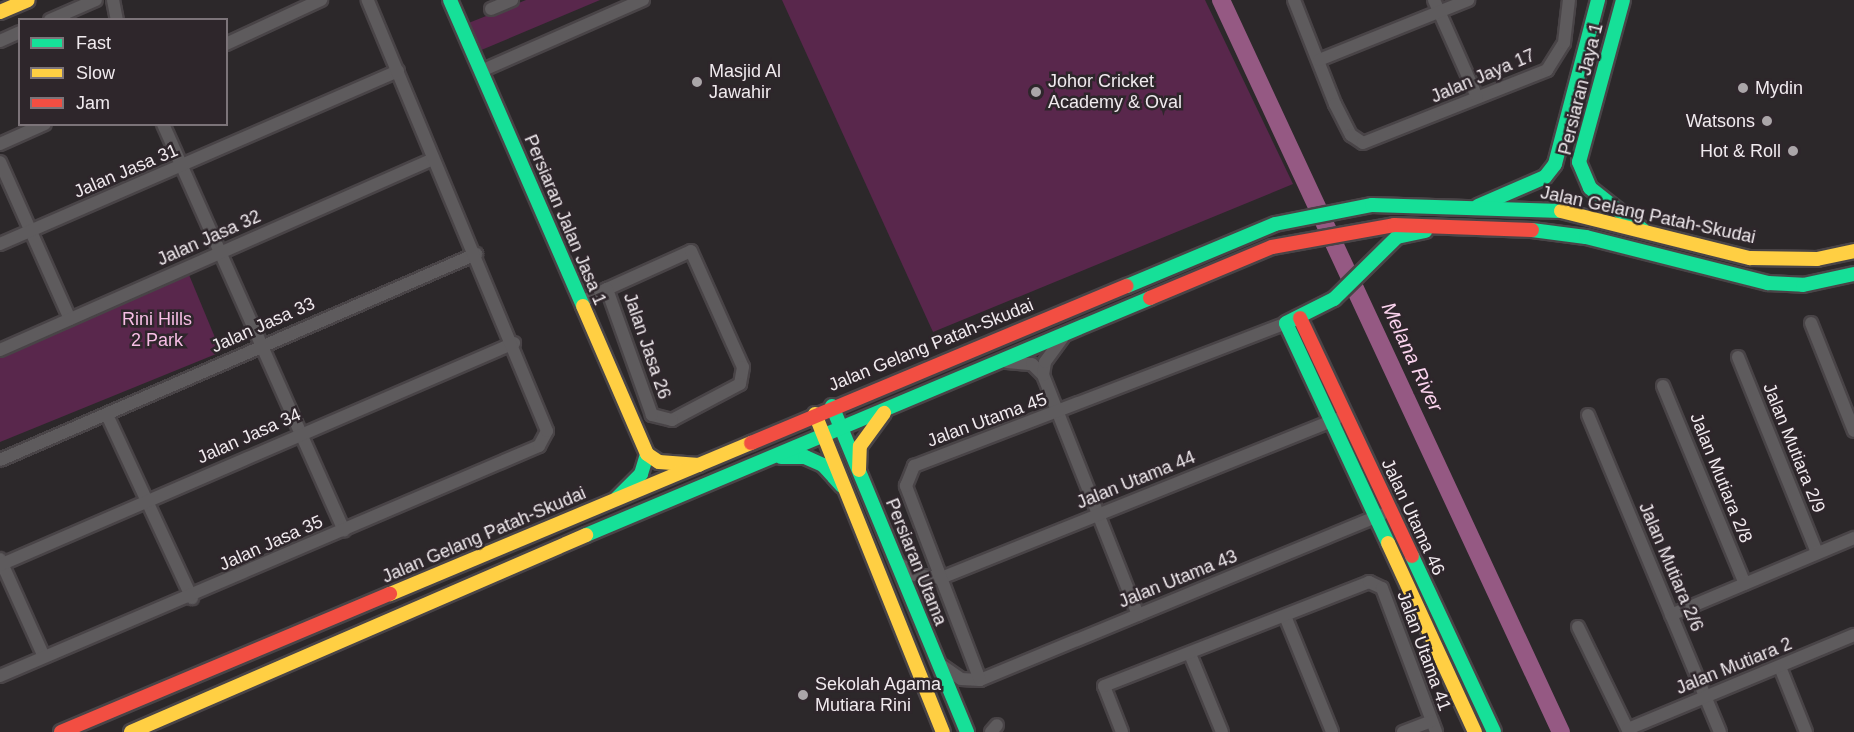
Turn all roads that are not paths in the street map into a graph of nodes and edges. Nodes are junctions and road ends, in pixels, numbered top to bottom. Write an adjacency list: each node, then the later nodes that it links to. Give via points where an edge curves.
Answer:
1 (28, 0): 16 (main road)
2 (96, 0): 18 (street)
3 (321, 0): 23 (street)
4 (368, 0): 26 (street)
5 (450, 0): 27 (main road, Persiaran Jalan Jasa 1)
6 (512, 0): 15 (street)
7 (643, 0): 27 (street)
8 (1294, 0): 25 (street)
9 (1434, 0): 17 (street)
10 (1468, 0): 17 (street)
11 (1569, 0): 28 (street, Jalan Jaya 17, via 1564,43 1554,64)
12 (1598, 0): 22 (main road, Persiaran Jaya 1)
13 (1623, 0): 24 (main road, Persiaran Jaya 1)
14 (110, 2): 19 (street)
15 (491, 9)
16 (0, 12)
17 (1440, 12): 25 (street); 28 (street)
18 (55, 18)
19 (116, 18)
20 (18, 33): 21 (street)
21 (0, 40)
22 (1586, 40): 24 (main road, via 1591,50); 35 (main road, Persiaran Jaya 1, via 1555,164 1545,177)
23 (228, 43)
24 (1608, 49): 38 (main road, Persiaran Jaya 1, via 1579,162 1581,176)
25 (1319, 60): 28 (street, Jalan Jaya 17, via 1351,135 1363,143)
26 (398, 71): 32 (street); 34 (street, Jalan Jasa 31)
27 (481, 71): 45 (main road, Persiaran Jalan Jasa 1)
28 (1477, 97)
29 (40, 126): 31 (street)
30 (164, 126): 34 (street)
31 (0, 144)
32 (433, 159): 41 (street, Jalan Jasa 32); 42 (street)
33 (0, 162): 37 (street)
34 (182, 167): 37 (street, Jalan Jasa 31); 41 (street)
35 (1476, 207): 38 (main road, Jalan Gelang Patah-Skudai, via 1556,210); 58 (main road, Jalan Gelang Patah-Skudai, via 1372,205 1275,224)
36 (1451, 227): 43 (main road, Jalan Gelang Patah-Skudai, via 1586,237 1768,283 1803,285); 46 (main road, via 1397,237 1334,299); 50 (main road, Jalan Gelang Patah-Skudai, via 1394,225 1272,247)
37 (31, 230): 39 (street, Jalan Jasa 31); 47 (street)
38 (1643, 230): 40 (main road, Jalan Gelang Patah-Skudai, via 1750,258 1817,259)
39 (0, 244)
40 (1854, 251)
41 (220, 253): 47 (street, Jalan Jasa 32); 52 (street)
42 (476, 254): 51 (street); 52 (street, Jalan Jasa 33)
43 (1854, 274)
44 (608, 289): 44 (street, Jalan Jasa 26, via 652,415 672,420 740,384 743,367 691,251); 45 (street)
45 (581, 302): 70 (main road, Persiaran Jalan Jasa 1)
46 (1300, 318): 48 (main road); 63 (main road, Jalan Utama 46)
47 (70, 319): 53 (street, Jalan Jasa 32)
48 (1286, 323): 60 (street, Jalan Utama 45); 65 (main road, Jalan Utama 46)
49 (1811, 323): 67 (street)
50 (1065, 335): 55 (main road, Jalan Gelang Patah-Skudai); 56 (street, via 1045,362)
51 (514, 343): 68 (street, Jalan Jasa 34); 81 (street, Jalan Jasa 35, via 547,430 539,446)
52 (260, 346): 62 (street, Jalan Jasa 33); 68 (street)
53 (0, 350)
54 (1738, 357): 84 (street, Jalan Mutiara 2/9)
55 (999, 363): 56 (street, via 1032,364); 59 (main road, Jalan Gelang Patah-Skudai)
56 (1043, 375): 60 (street)
57 (1663, 386): 87 (street, Jalan Mutiara 2/8)
58 (832, 406): 61 (main road, Jalan Gelang Patah-Skudai); 66 (main road, Persiaran Utama)
59 (887, 409): 66 (main road, Jalan Gelang Patah-Skudai); 74 (main road, via 860,446)
60 (1058, 413): 79 (street); 86 (street, Jalan Utama 45, via 914,466 906,486)
61 (815, 414): 69 (main road); 73 (main road, Jalan Gelang Patah-Skudai)
62 (107, 415): 72 (street, Jalan Jasa 33); 77 (street)
63 (1346, 415): 65 (street, Jalan Utama 44); 78 (main road, Jalan Utama 46)
64 (1588, 415): 90 (street, Jalan Mutiara 2/6)
65 (1331, 421): 79 (street, Jalan Utama 44); 80 (main road, Jalan Utama 46)
66 (842, 429): 69 (main road, Jalan Gelang Patah-Skudai); 74 (main road, Persiaran Utama)
67 (1854, 431)
68 (298, 433): 77 (street, Jalan Jasa 34); 81 (street)
69 (823, 436): 71 (main road, Jalan Gelang Patah-Skudai); 75 (main road)
70 (647, 454): 73 (main road, via 659,462); 76 (main road, via 641,474)
71 (768, 459): 75 (main road, via 805,457 823,465); 104 (main road, Jalan Gelang Patah-Skudai, via 345,635)
72 (0, 460)
73 (699, 465): 76 (main road, Jalan Gelang Patah-Skudai)
74 (859, 470): 83 (main road, Persiaran Utama)
75 (842, 486): 105 (main road)
76 (616, 499): 102 (main road, Jalan Gelang Patah-Skudai)
77 (148, 500): 85 (street, Jalan Jasa 34); 88 (street)
78 (1391, 511): 80 (street, Jalan Utama 43); 112 (main road, Jalan Utama 46)
79 (1098, 515): 86 (street, Jalan Utama 44); 89 (street)
80 (1376, 517): 89 (street, Jalan Utama 43); 111 (main road, Jalan Utama 46)
81 (344, 530): 88 (street, Jalan Jasa 35)
82 (1854, 538): 84 (street)
83 (893, 554): 86 (street, via 915,575); 96 (main road, Persiaran Utama)
84 (1817, 554): 87 (street)
85 (1, 563): 95 (street)
86 (941, 578): 99 (street, Jalan Utama 45)
87 (1745, 584): 90 (street)
88 (192, 598): 95 (street, Jalan Jasa 35)
89 (1138, 615): 99 (street, Jalan Utama 43)
90 (1671, 615): 100 (street, Jalan Mutiara 2/6)
91 (1285, 616): 94 (street); 101 (street, Jalan Utama 41, via 1369,582 1382,588); 109 (street)
92 (1578, 627): 103 (street)
93 (1853, 638): 97 (street, Jalan Mutiara 2)
94 (1190, 654): 107 (street, via 1104,686); 108 (street)
95 (44, 657): 98 (street, Jalan Jasa 35)
96 (936, 657): 99 (street, via 952,675); 106 (main road, Persiaran Utama)
97 (1780, 667): 100 (street, Jalan Mutiara 2); 114 (street)
98 (0, 676)
99 (980, 680)
100 (1707, 696): 103 (street, Jalan Mutiara 2); 113 (street, Jalan Mutiara 2/6)
101 (1433, 726): 110 (street)
102 (64, 731)
103 (1628, 731)
104 (131, 732)
105 (943, 732)
106 (967, 732)
107 (1122, 732)
108 (1222, 732)
109 (1332, 732)
110 (1403, 732)
111 (1475, 732)
112 (1494, 732)
113 (1720, 732)
114 (1806, 732)

